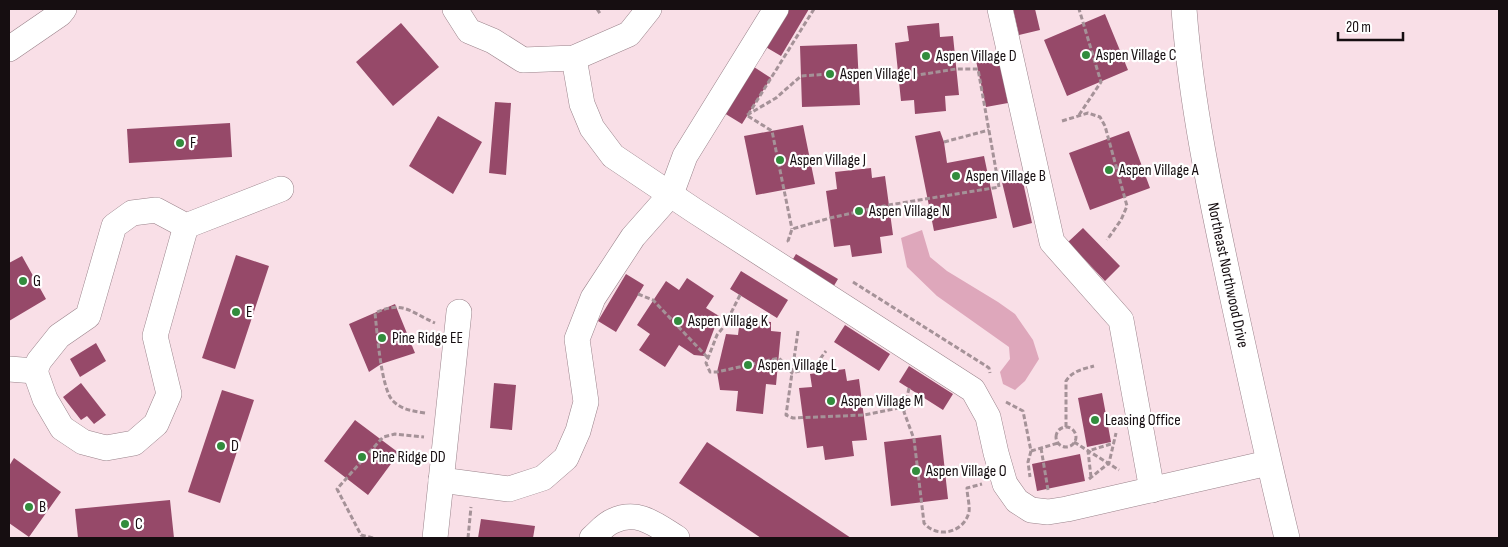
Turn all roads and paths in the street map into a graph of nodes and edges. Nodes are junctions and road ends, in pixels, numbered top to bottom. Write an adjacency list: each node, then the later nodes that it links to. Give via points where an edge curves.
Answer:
1 (64, 9): 11 (street)
2 (455, 9): 12 (street, via 469,31 493,41 523,60)
3 (596, 9): 10 (path)
4 (649, 9): 12 (street, via 629,34)
5 (776, 9): 19 (street, via 685,156)
6 (814, 9): 13 (path)
7 (1000, 9): 56 (street, via 1052,242 1121,320)
8 (1079, 9): 14 (path, via 1101,82)
9 (1184, 9): 47 (street, Northeast Northwood Drive, via 1210,193)
10 (601, 14)
11 (9, 49)
12 (574, 58): 19 (street, via 582,104 592,128 614,156)
13 (747, 115): 16 (path, via 776,98 801,76 858,72 899,78 978,69); 21 (path, via 772,131)
14 (1078, 115): 15 (path); 22 (path, via 1088,112 1100,116 1127,206)
15 (1062, 122)
16 (989, 130): 17 (path); 21 (path, via 999,187 889,205)
17 (944, 142)
18 (281, 189): 20 (street)
19 (671, 194): 51 (street, via 972,390 988,417); 55 (street, via 633,237 593,298 577,339 586,402 566,458 543,478 509,489)
20 (186, 226): 32 (street, via 156,210 132,213 114,226 88,316 59,336); 32 (street, via 155,336 169,394 156,424 134,443 106,448 83,442 62,428 45,398)
21 (792, 230): 23 (path)
22 (1107, 240)
23 (788, 241)
24 (638, 294): 29 (path, via 653,300)
25 (740, 295): 29 (path)
26 (458, 323): 39 (street); 39 (path, via 415,314 398,306 375,313 384,381 392,400 406,410)
27 (798, 331): 33 (path)
28 (826, 351): 33 (path, via 814,367)
29 (708, 358): 33 (path, via 706,363 710,372 779,358)
30 (1094, 366): 38 (path, via 1077,371 1066,381)
31 (9, 369): 32 (street)
32 (35, 371)
33 (792, 373): 35 (path, via 786,415 793,418 864,414)
34 (909, 388): 35 (path)
35 (904, 407): 51 (path, via 914,439 924,523 929,528 943,533 959,528 969,511 967,488)
36 (1024, 415): 45 (path)
37 (1115, 425): 42 (path)
38 (1066, 426): 40 (path, via 1074,431); 41 (path, via 1058,431)
39 (447, 427): 52 (street); 58 (path, via 383,437 337,489 361,535)
40 (1074, 442): 41 (path, via 1065,447); 44 (path)
41 (1058, 443): 43 (path)
42 (1114, 443): 44 (path); 46 (path)
43 (1041, 448): 45 (path); 57 (path, via 1048,490)
44 (1088, 450): 46 (path); 50 (path)
45 (1031, 451): 49 (path, via 1028,462)
46 (1109, 463): 48 (path); 50 (path)
47 (1268, 463): 56 (street); 63 (street, Northeast Northwood Drive)
48 (1119, 470)
49 (1030, 474): 51 (path); 53 (path)
50 (1091, 478): 54 (path)
51 (1004, 479): 56 (street, via 1017,501 1031,510 1048,512)
52 (441, 480): 55 (street); 59 (street)
53 (1030, 480)
54 (1086, 482)
55 (474, 485): 60 (path)
56 (1152, 490)
57 (1043, 492)
58 (373, 538)
59 (435, 538)
60 (468, 538)
61 (592, 538): 62 (street, via 611,521 628,516 641,517)
62 (677, 538)
63 (1287, 538)

